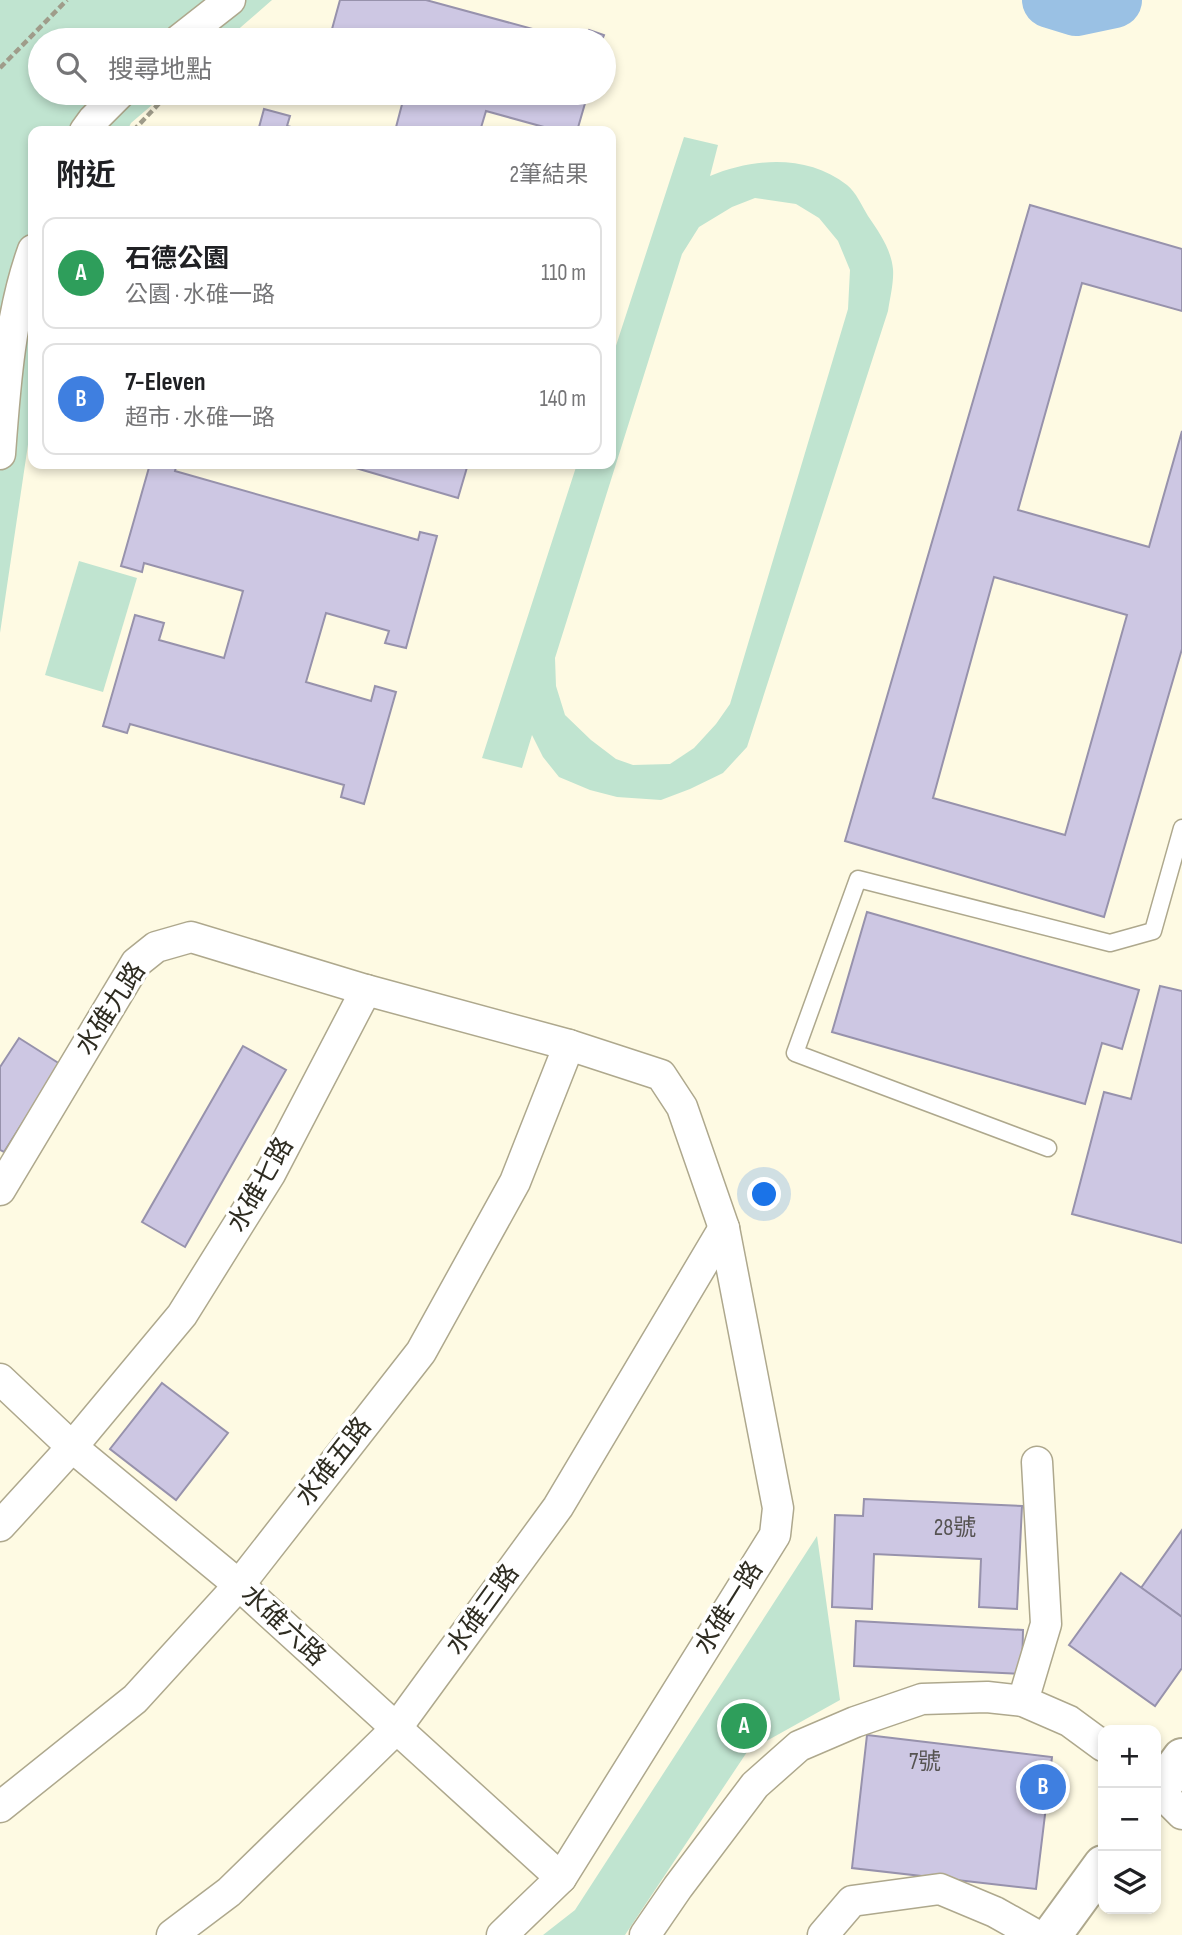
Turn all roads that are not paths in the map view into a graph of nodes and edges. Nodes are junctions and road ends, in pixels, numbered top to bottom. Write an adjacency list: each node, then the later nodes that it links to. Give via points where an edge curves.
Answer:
1 (230, 0): 2 (street)
2 (194, 28)
3 (108, 105): 4 (street)
4 (89, 126)
5 (28, 264): 6 (street, via 4,398)
6 (0, 454)
7 (1182, 828): 10 (lane, via 1153,931 1110,943 858,879 795,1054)
8 (366, 990): 9 (street); 11 (street, 水碓九路, via 191,937 156,947 136,963); 14 (street, 水碓七路, via 270,1174 182,1315)
9 (569, 1045): 12 (street, 水碓一路, via 661,1075 682,1107); 17 (street, 水碓五路, via 515,1182 421,1352)
10 (1048, 1149)
11 (0, 1190)
12 (724, 1228): 19 (street, 水碓三路, via 558,1507); 25 (street, 水碓一路, via 778,1508 775,1535)
13 (0, 1379): 14 (street, 水碓六路)
14 (72, 1447): 16 (street, 水碓七路); 17 (street, 水碓六路)
15 (1037, 1462): 18 (street, via 1046,1624)
16 (0, 1526)
17 (239, 1585): 19 (street, 水碓六路); 23 (street, 水碓五路, via 135,1699)
18 (1023, 1701): 20 (street, via 1069,1721); 28 (street, via 922,1699 799,1746 755,1785)
19 (396, 1730): 25 (street, 水碓六路); 26 (street, 水碓三路, via 229,1892)
20 (1098, 1742)
21 (1182, 1758): 22 (street)
22 (1163, 1797)
23 (0, 1807)
24 (1098, 1872): 31 (street)
25 (561, 1878): 27 (street, 水碓一路)
26 (172, 1935)
27 (502, 1935)
28 (645, 1935)
29 (823, 1935): 30 (street, via 852,1901 940,1889)
30 (1037, 1935)
31 (1052, 1935)

